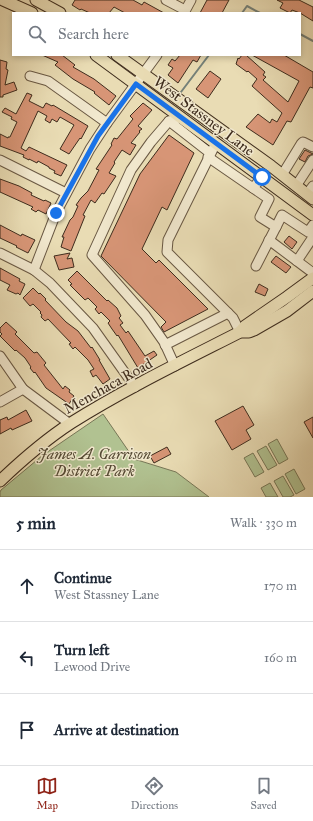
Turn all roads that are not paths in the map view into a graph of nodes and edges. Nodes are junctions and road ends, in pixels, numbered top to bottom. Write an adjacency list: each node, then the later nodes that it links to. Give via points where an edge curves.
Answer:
1 (3, 0): 5 (main road)
2 (36, 0): 6 (main road)
3 (166, 0): 7 (street)
4 (191, 0): 7 (street)
5 (30, 12)
6 (58, 12)
7 (184, 12)
8 (97, 56): 13 (main road, West Stassney Lane)
9 (118, 56): 11 (main road, West Stassney Lane)
10 (156, 56): 11 (street)
11 (143, 74): 13 (street); 16 (main road, West Stassney Lane)
12 (30, 76): 15 (street, via 48,81)
13 (136, 84): 14 (main road, West Stassney Lane); 15 (street)
14 (174, 118): 17 (main road, West Stassney Lane); 20 (street); 42 (street, via 151,142 131,170 92,255 145,316)
15 (107, 123): 27 (street)
16 (214, 126): 17 (main road); 23 (main road, West Stassney Lane)
17 (207, 136): 18 (main road, West Stassney Lane)
18 (216, 143): 20 (street); 24 (main road, West Stassney Lane)
19 (313, 147): 23 (street, via 303,142)
20 (209, 155): 26 (street); 40 (street, via 168,240 167,252)
21 (0, 160): 27 (street)
22 (313, 160): 25 (street)
23 (282, 175): 24 (main road); 25 (main road, West Stassney Lane)
24 (267, 181): 26 (street); 29 (main road, West Stassney Lane)
25 (296, 186): 28 (main road, West Stassney Lane)
26 (253, 188): 30 (street, via 269,199 260,217)
27 (66, 193): 36 (street)
28 (311, 193)
29 (313, 215)
30 (276, 227): 31 (street, via 282,215); 32 (street)
31 (312, 232): 34 (street)
32 (269, 240): 34 (street); 35 (street)
33 (0, 253): 36 (street)
34 (297, 261): 37 (street)
35 (256, 266)
36 (34, 270): 45 (street, via 93,328)
37 (313, 273)
38 (313, 278): 41 (main road, Menchaca Road)
39 (313, 291): 41 (main road, Menchaca Road, via 257,328 249,332)
40 (228, 313): 41 (street); 42 (street)
41 (240, 332): 44 (main road, Menchaca Road)
42 (166, 345): 44 (street)
43 (0, 356): 46 (street)
44 (175, 366): 45 (main road, Menchaca Road)
45 (134, 386): 48 (main road, Menchaca Road)
46 (23, 389): 47 (street); 48 (street)
47 (0, 402)
48 (70, 424): 49 (main road, Menchaca Road)
49 (0, 481)

